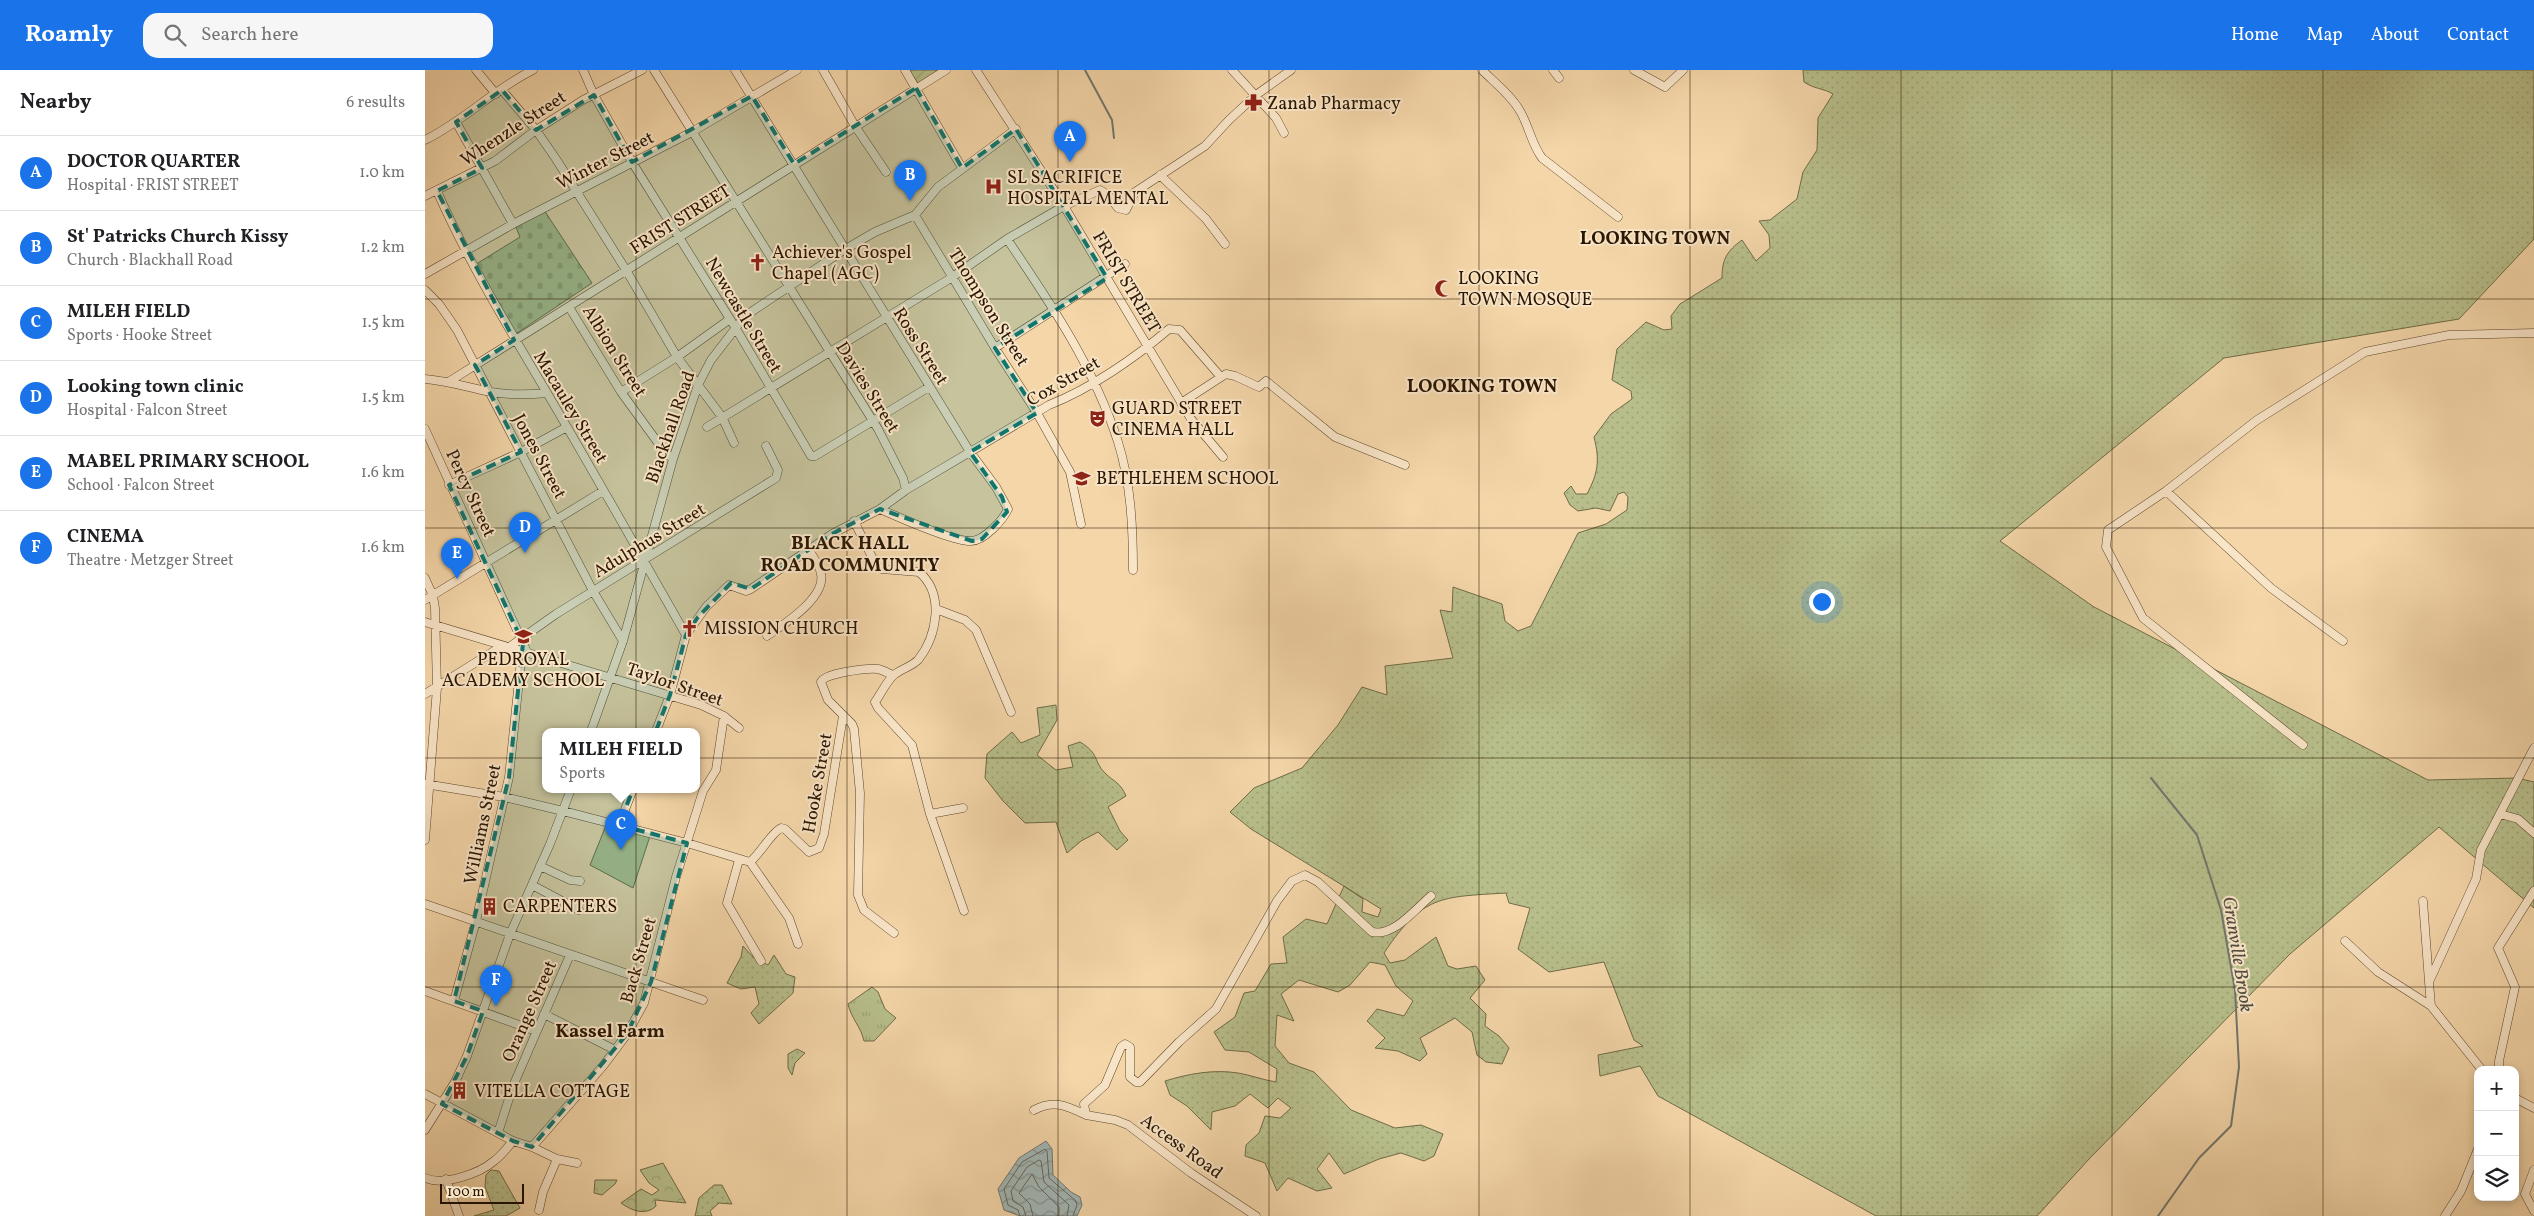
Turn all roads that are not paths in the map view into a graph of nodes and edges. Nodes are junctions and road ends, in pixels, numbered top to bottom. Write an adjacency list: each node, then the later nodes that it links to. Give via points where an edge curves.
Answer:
1 (476, 70): 20 (street)
2 (533, 70): 20 (street)
3 (583, 70): 21 (street, Newcastle Street)
4 (642, 70): 21 (street, Whenzle Street)
5 (654, 70): 28 (street, Davies Street)
6 (735, 70): 23 (street, Ross Street)
7 (797, 70): 23 (street, Winter Street)
8 (823, 70): 25 (street)
9 (905, 70): 19 (street)
10 (947, 70): 19 (street, FRIST STREET)
11 (976, 70): 26 (street, FRIST STREET)
12 (1232, 70): 22 (street)
13 (1291, 70): 22 (street)
14 (1482, 70): 43 (street, via 1521,112 1542,158)
15 (1553, 70): 18 (street)
16 (1634, 70): 17 (street, via 1665,87)
17 (1683, 70)
18 (1559, 78)
19 (916, 88): 25 (street, FRIST STREET); 34 (street)
20 (499, 92): 24 (street); 27 (street)
21 (593, 95): 27 (street, Whenzle Street); 31 (street, Newcastle Street)
22 (1256, 95): 29 (street); 36 (street, via 1205,146)
23 (752, 96): 28 (street, Winter Street); 32 (street, Ross Street)
24 (456, 122): 30 (street); 33 (street)
25 (855, 126): 32 (street, FRIST STREET); 35 (street)
26 (1016, 129): 34 (street, Blackhall Road); 41 (street, FRIST STREET)
27 (536, 130): 33 (street, Whenzle Street, via 501,158); 38 (street)
28 (692, 132): 31 (street, Winter Street); 40 (street, Davies Street)
29 (1284, 133)
30 (425, 140)
31 (632, 162): 38 (street, Winter Street); 45 (street, Newcastle Street)
32 (794, 164): 40 (street, FRIST STREET); 49 (street, Ross Street)
33 (482, 168): 37 (street, Whenzle Street); 44 (street)
34 (962, 168): 42 (street, Blackhall Road, via 938,186)
35 (885, 172)
36 (1160, 175): 41 (street, via 1135,192 1126,210 1118,208 1100,190); 47 (street, via 1207,219)
37 (437, 191): 39 (street, Whenzle Street); 48 (street, Macauley Street)
38 (575, 191): 44 (street, Winter Street); 51 (street)
39 (425, 196)
40 (736, 202): 45 (street, FRIST STREET); 55 (street, Davies Street)
41 (1064, 206): 46 (street); 54 (street, FRIST STREET)
42 (915, 215): 49 (street, Blackhall Road); 53 (street, Thompson Street)
43 (1618, 217)
44 (513, 224): 48 (street, Winter Street)
45 (679, 237): 51 (street, FRIST STREET); 60 (street, Newcastle Street)
46 (1007, 239): 53 (street); 58 (street)
47 (1225, 244)
48 (466, 250): 52 (street, Winter Street); 63 (street, Macauley Street)
49 (844, 250): 55 (street, Blackhall Road); 59 (street, Ross Street)
50 (1125, 264): 54 (street)
51 (626, 270): 57 (street, FRIST STREET); 67 (street)
52 (425, 274)
53 (951, 278): 59 (street); 65 (street, Thompson Street)
54 (1107, 278): 58 (street); 64 (street, FRIST STREET)
55 (787, 286): 61 (street, Blackhall Road); 66 (street, Davies Street)
56 (425, 290): 68 (street, Jones Street, via 452,321)
57 (569, 307): 63 (street, FRIST STREET); 77 (street, Albion Street)
58 (1056, 310): 65 (street); 72 (street)
59 (886, 318): 66 (street); 74 (street, Ross Street)
60 (730, 319): 61 (street, Newcastle Street); 67 (street)
61 (735, 327): 73 (street, Blackhall Road, via 711,360); 75 (street, Newcastle Street)
62 (2534, 333): 96 (street, via 2449,335 2365,352 2257,420)
63 (515, 340): 68 (street, FRIST STREET); 78 (street, Macauley Street)
64 (1148, 347): 69 (street, Cox Street, via 1169,329 1177,329); 72 (street, Cox Street); 79 (street, FRIST STREET)
65 (995, 348): 80 (street, Thompson Street)
66 (829, 352): 75 (street); 82 (street, Davies Street)
67 (677, 358): 73 (street); 77 (street)
68 (475, 365): 71 (street, FRIST STREET); 76 (street, Jones Street)
69 (1220, 376): 79 (street); 92 (street, via 1230,374 1259,387 1266,381 1335,437)
70 (425, 379): 71 (street)
71 (450, 381): 76 (street)
72 (1095, 381): 80 (street, Cox Street); 104 (street, via 1119,444 1133,538)
73 (698, 386): 81 (street); 91 (street, Blackhall Road)
74 (929, 387): 82 (street, Newcastle Street); 89 (street, Ross Street)
75 (771, 388): 81 (street); 82 (street, Newcastle Street, via 813,457)
76 (490, 392): 78 (street); 88 (street, Jones Street)
77 (621, 392): 91 (street, Albion Street)
78 (547, 393): 84 (street, Macauley Street)
79 (1181, 402): 90 (street, FRIST STREET)
80 (1037, 413): 89 (street, Cox Street); 100 (street, Thompson Street, via 1070,472)
81 (722, 417): 83 (street); 86 (street)
82 (874, 422): 94 (street, Davies Street)
83 (707, 426)
84 (567, 427): 88 (street); 95 (street, Macauley Street)
85 (425, 429): 93 (street, Percy Street)
86 (734, 443)
87 (766, 446): 102 (street, Adulphus Street, via 778,470 776,478)
88 (521, 452): 93 (street); 98 (street, Jones Street)
89 (970, 452): 94 (street, Cox Street); 97 (street, Ross Street, via 1008,509 982,539 965,541)
90 (1223, 457)
91 (673, 459): 102 (street, Blackhall Road)
92 (1405, 465)
93 (449, 485): 103 (street, Percy Street)
94 (906, 490): 97 (street)
95 (603, 491): 98 (street); 102 (street, Macauley Street)
96 (2166, 491): 116 (street, via 2271,588); 130 (street, via 2108,530 2106,547 2143,618)
97 (880, 509): 99 (street)
98 (557, 519): 103 (street); 106 (street, Jones Street)
99 (854, 521): 101 (street); 109 (street, via 874,562 883,569 919,572 933,588)
100 (1081, 524)
101 (809, 550): 112 (street, via 751,589 746,591 733,584 725,588); 113 (street, via 821,574 820,583 805,608)
102 (644, 560): 106 (street, Adulphus Street); 112 (street, Macauley Street); 115 (street, Blackhall Road)
103 (487, 563): 107 (street); 114 (street, Percy Street)
104 (1133, 570)
105 (425, 578): 107 (street)
106 (593, 591): 114 (street, Adulphus Street); 115 (street, Jones Street)
107 (433, 596): 108 (street); 111 (street)
108 (425, 600)
109 (935, 609): 119 (street, via 930,637 918,659); 124 (street, via 965,620 976,630)
110 (425, 622): 111 (street, Taylor Street)
111 (435, 626): 117 (street, Taylor Street); 121 (street)
112 (686, 635): 123 (street)
113 (767, 636)
114 (521, 639): 117 (street, Adulphus Street); 118 (street, Percy Street)
115 (623, 641): 120 (street, Blackhall Road)
116 (2343, 641)
117 (505, 647): 118 (street, Taylor Street); 121 (street, Adulphus Street)
118 (524, 651): 120 (street, Taylor Street); 135 (street, Williams Street)
119 (893, 675): 126 (street, via 881,670 863,669 822,679 828,700); 138 (street, via 875,705 912,745)
120 (611, 677): 123 (street, Taylor Street); 127 (street, Blackhall Road)
121 (437, 688): 122 (street, Adulphus Street); 132 (street)
122 (425, 694)
123 (670, 695): 125 (street, Taylor Street); 128 (street)
124 (1011, 712)
125 (725, 716): 129 (street, Taylor Street); 143 (street, Back Street, via 716,770 703,791)
126 (843, 716): 145 (street, Hooke Street, via 819,848 809,852 781,828); 156 (street, Hooke Street, via 853,726 859,759 858,895 864,910)
127 (592, 728)
128 (657, 728)
129 (739, 728)
130 (2303, 745)
131 (2534, 748): 139 (street)
132 (427, 785): 135 (street); 142 (street)
133 (570, 793): 137 (street)
134 (631, 793): 140 (street)
135 (504, 797): 137 (street); 155 (street, Williams Street)
136 (963, 808): 138 (street)
137 (563, 811): 140 (street); 146 (street)
138 (930, 814): 154 (street)
139 (2500, 814): 141 (street, via 2518,819); 163 (street, via 2481,850 2477,879)
140 (619, 825): 143 (street)
141 (2534, 833)
142 (425, 840)
143 (687, 843): 144 (street); 162 (street, Back Street)
144 (739, 860): 145 (street); 161 (street, via 727,903)
145 (750, 862): 159 (street, via 789,918)
146 (540, 866): 147 (street, via 570,880); 148 (street)
147 (580, 881)
148 (532, 885): 153 (street); 157 (street)
149 (2534, 891): 173 (street, via 2498,948 2515,987)
150 (1431, 896): 179 (street, via 1381,934 1372,932 1318,882 1305,875 1291,881 1216,1009 1140,1082 1130,1077 1130,1047 1125,1044 1121,1047 1105,1084 1084,1104)
151 (2423, 900): 163 (street)
152 (425, 904): 155 (street)
153 (579, 910)
154 (964, 912)
155 (476, 921): 157 (street); 166 (street, Williams Street)
156 (894, 933)
157 (510, 934): 160 (street); 168 (street)
158 (2345, 941): 167 (street, via 2378,972)
159 (798, 944)
160 (570, 955): 162 (street); 169 (street, Orange Street)
161 (761, 961)
162 (651, 982): 165 (street); 171 (street, Back Street, via 635,1021)
163 (2429, 982): 167 (street)
164 (425, 991): 166 (street)
165 (703, 1000)
166 (454, 1001): 168 (street)
167 (2431, 1006): 172 (street)
168 (483, 1011): 170 (street); 176 (street, via 465,1062)
169 (544, 1014): 170 (street, Orange Street); 171 (street)
170 (536, 1031): 181 (street, Orange Street)
171 (615, 1050): 183 (street, Back Street)
172 (2479, 1066)
173 (2499, 1066)
174 (425, 1094): 176 (street)
175 (2519, 1100): 177 (street)
176 (442, 1104): 180 (street); 181 (street)
177 (2534, 1108)
178 (1034, 1110): 179 (street, Access Road, via 1044,1104 1057,1103)
179 (1086, 1115): 193 (street, Access Road, via 1128,1125 1191,1173)
180 (425, 1130)
181 (498, 1133): 182 (street)
182 (513, 1141): 183 (street); 189 (street, via 487,1166)
183 (532, 1146): 185 (street)
184 (2475, 1156): 194 (street, via 2461,1191)
185 (557, 1159): 186 (street); 190 (street)
186 (577, 1163)
187 (2534, 1170): 191 (street, via 2525,1194)
188 (425, 1178): 189 (street, via 434,1182)
189 (446, 1180): 192 (street)
190 (539, 1210)
191 (2534, 1211)
192 (459, 1216)
193 (1256, 1216)
194 (2445, 1216)

